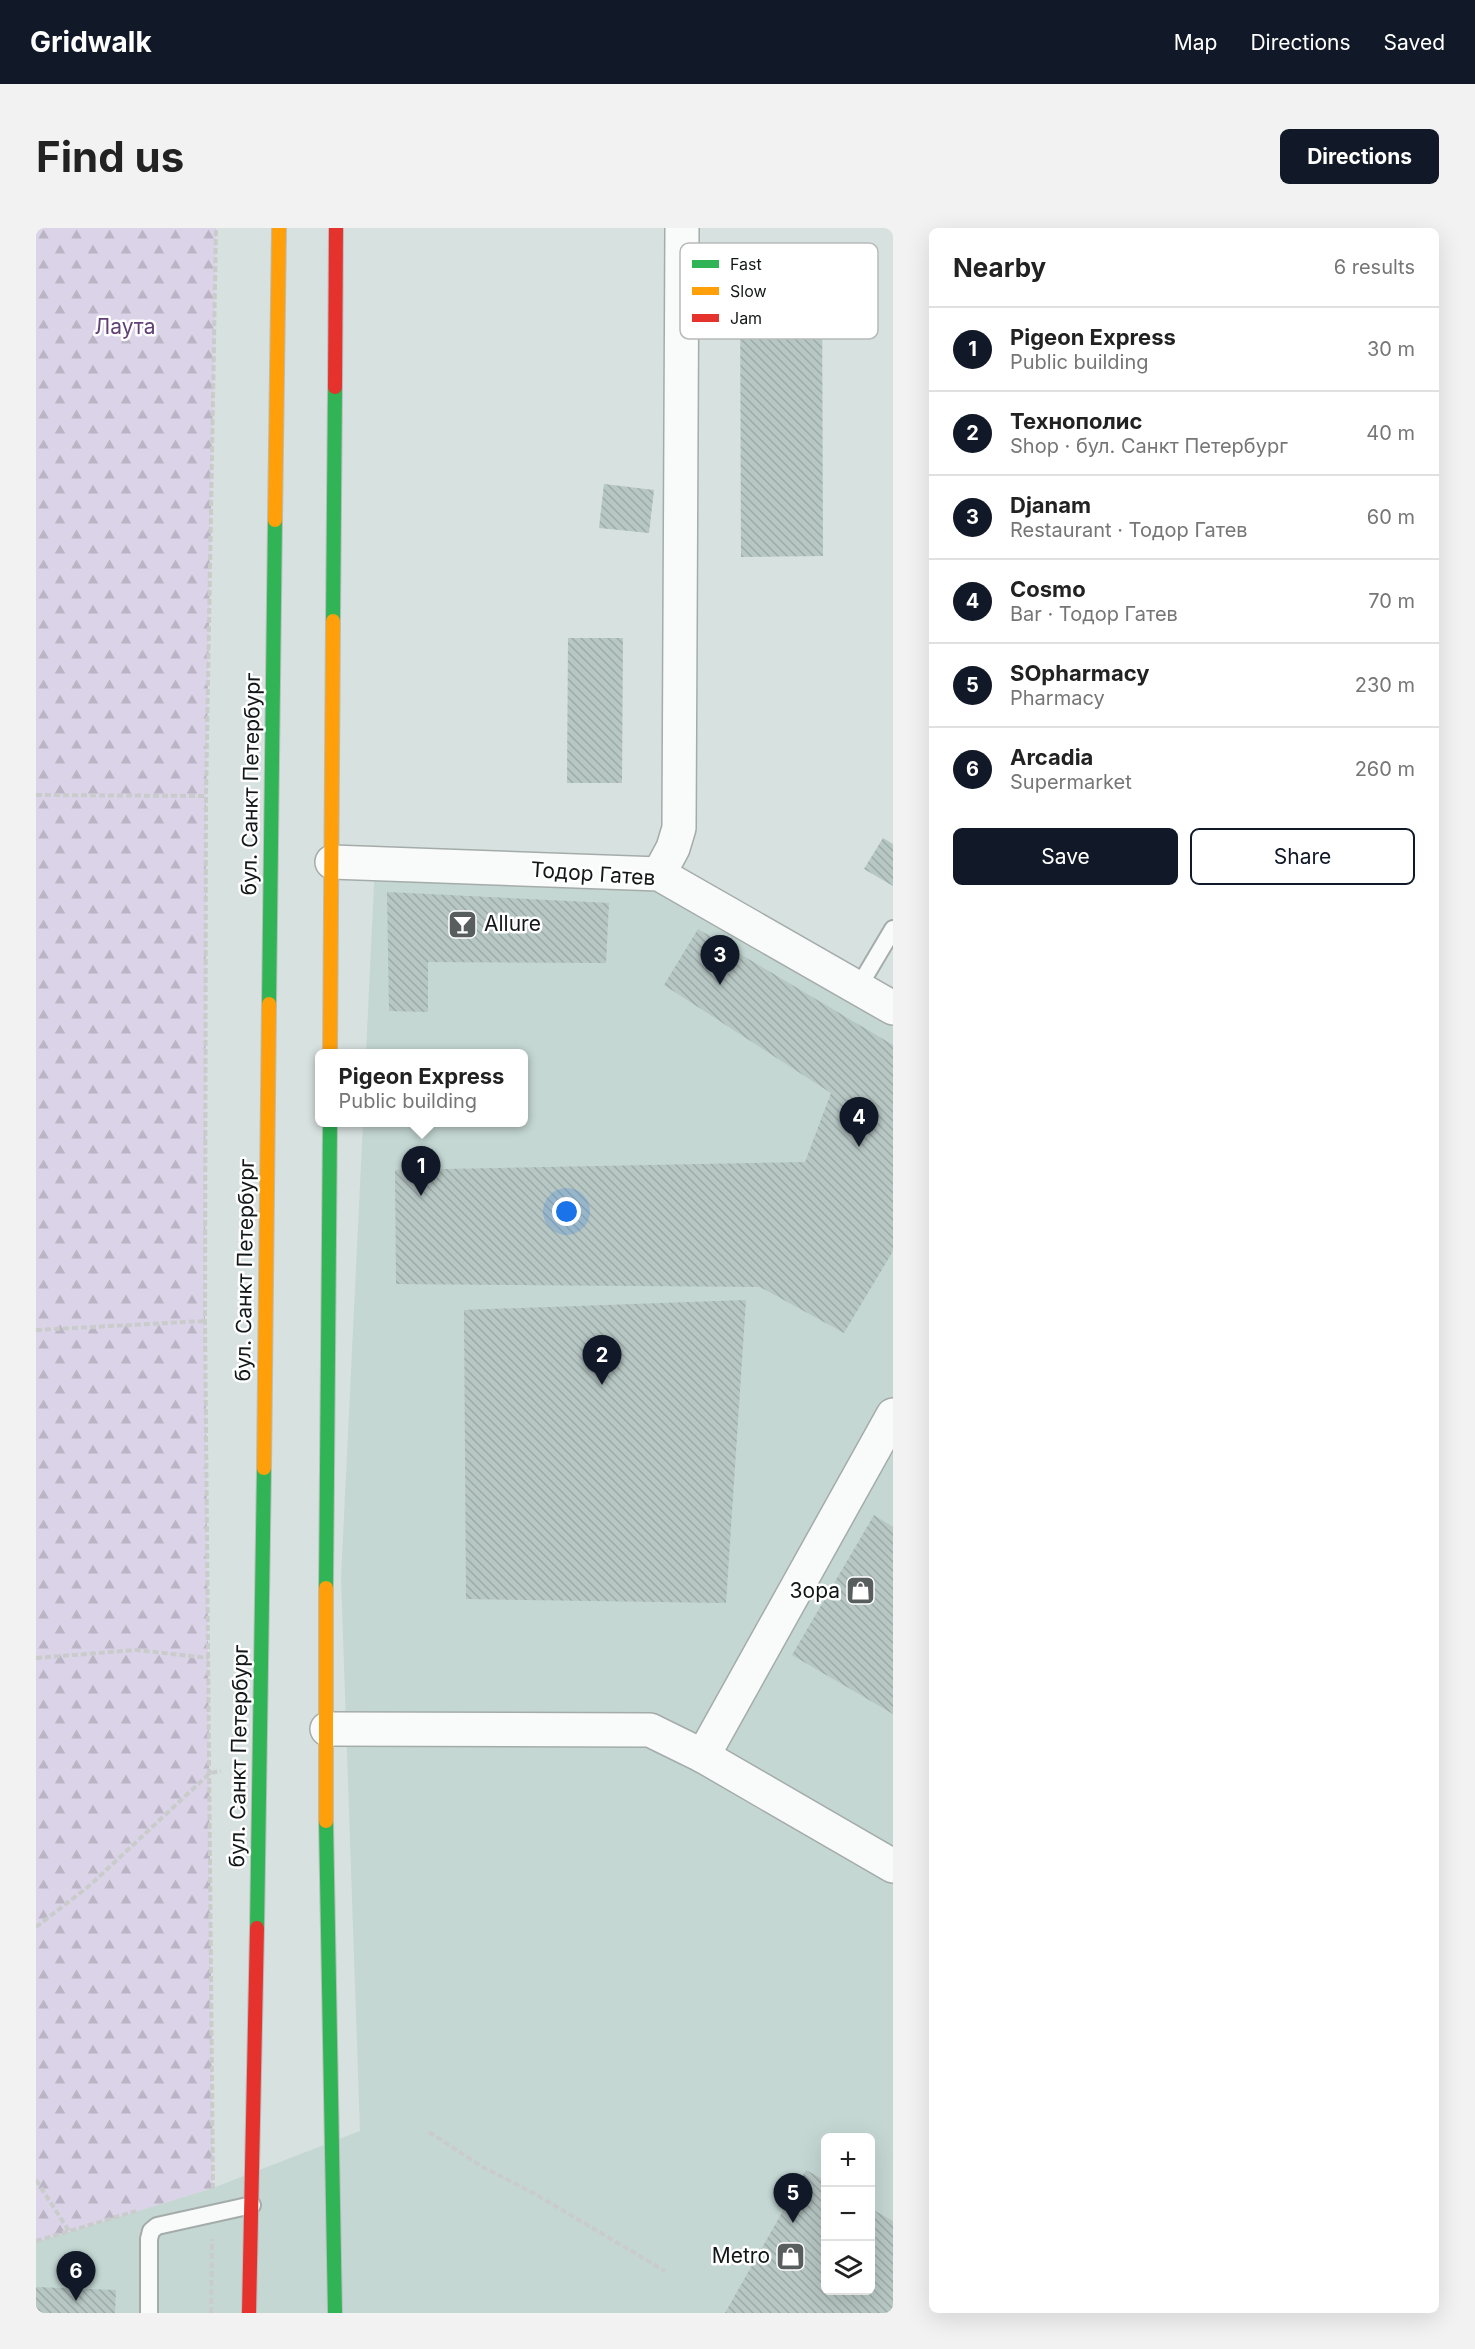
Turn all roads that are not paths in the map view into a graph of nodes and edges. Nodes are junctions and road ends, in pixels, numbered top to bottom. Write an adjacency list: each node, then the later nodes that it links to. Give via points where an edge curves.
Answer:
1 (279, 228): 17 (main road, бул. Санкт Петербург)
2 (336, 228): 6 (main road)
3 (682, 228): 4 (street)
4 (682, 243)
5 (681, 339): 7 (street, via 679,828)
6 (332, 862): 7 (street, Тодор Гатев); 11 (main road)
7 (658, 874): 9 (street, Тодор Гатев)
8 (893, 929): 9 (lane)
9 (858, 988): 10 (street, Тодор Гатев)
10 (893, 1008)
11 (330, 1049)
12 (330, 1127): 14 (main road)
13 (888, 1431): 15 (street)
14 (327, 1729): 15 (street, via 650,1730); 20 (main road)
15 (702, 1756): 16 (street)
16 (893, 1866)
17 (252, 2205): 18 (lane, via 157,2226 151,2231); 19 (main road, бул. Санкт Петербург)
18 (149, 2313)
19 (249, 2313)
20 (335, 2313)

